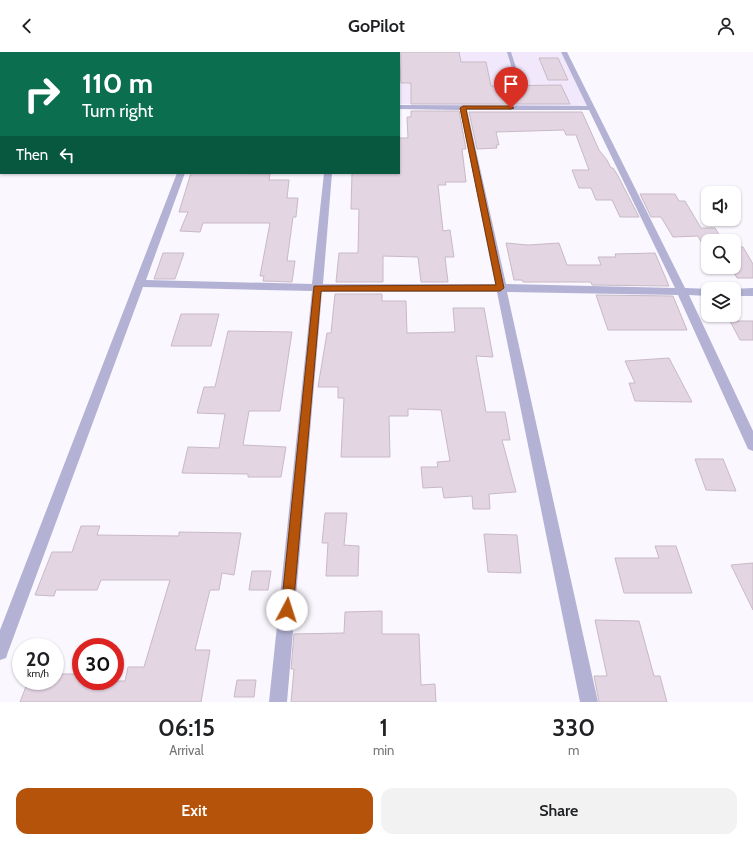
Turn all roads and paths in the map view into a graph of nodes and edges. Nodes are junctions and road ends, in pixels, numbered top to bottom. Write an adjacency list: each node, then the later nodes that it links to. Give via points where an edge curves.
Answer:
1 (509, 52): 3 (lane)
2 (564, 52): 6 (street)
3 (519, 82)
4 (400, 107): 5 (street)
5 (463, 108): 6 (street); 11 (street)
6 (591, 108): 12 (street)
7 (182, 174): 9 (street)
8 (328, 174): 10 (street)
9 (141, 283): 10 (street); 17 (street)
10 (317, 288): 11 (street); 18 (street)
11 (500, 288): 12 (street); 19 (street)
12 (682, 292): 13 (street); 16 (street)
13 (701, 292)
14 (741, 292): 15 (street)
15 (753, 292)
16 (753, 445)
17 (0, 652)
18 (278, 702)
19 (589, 702)

